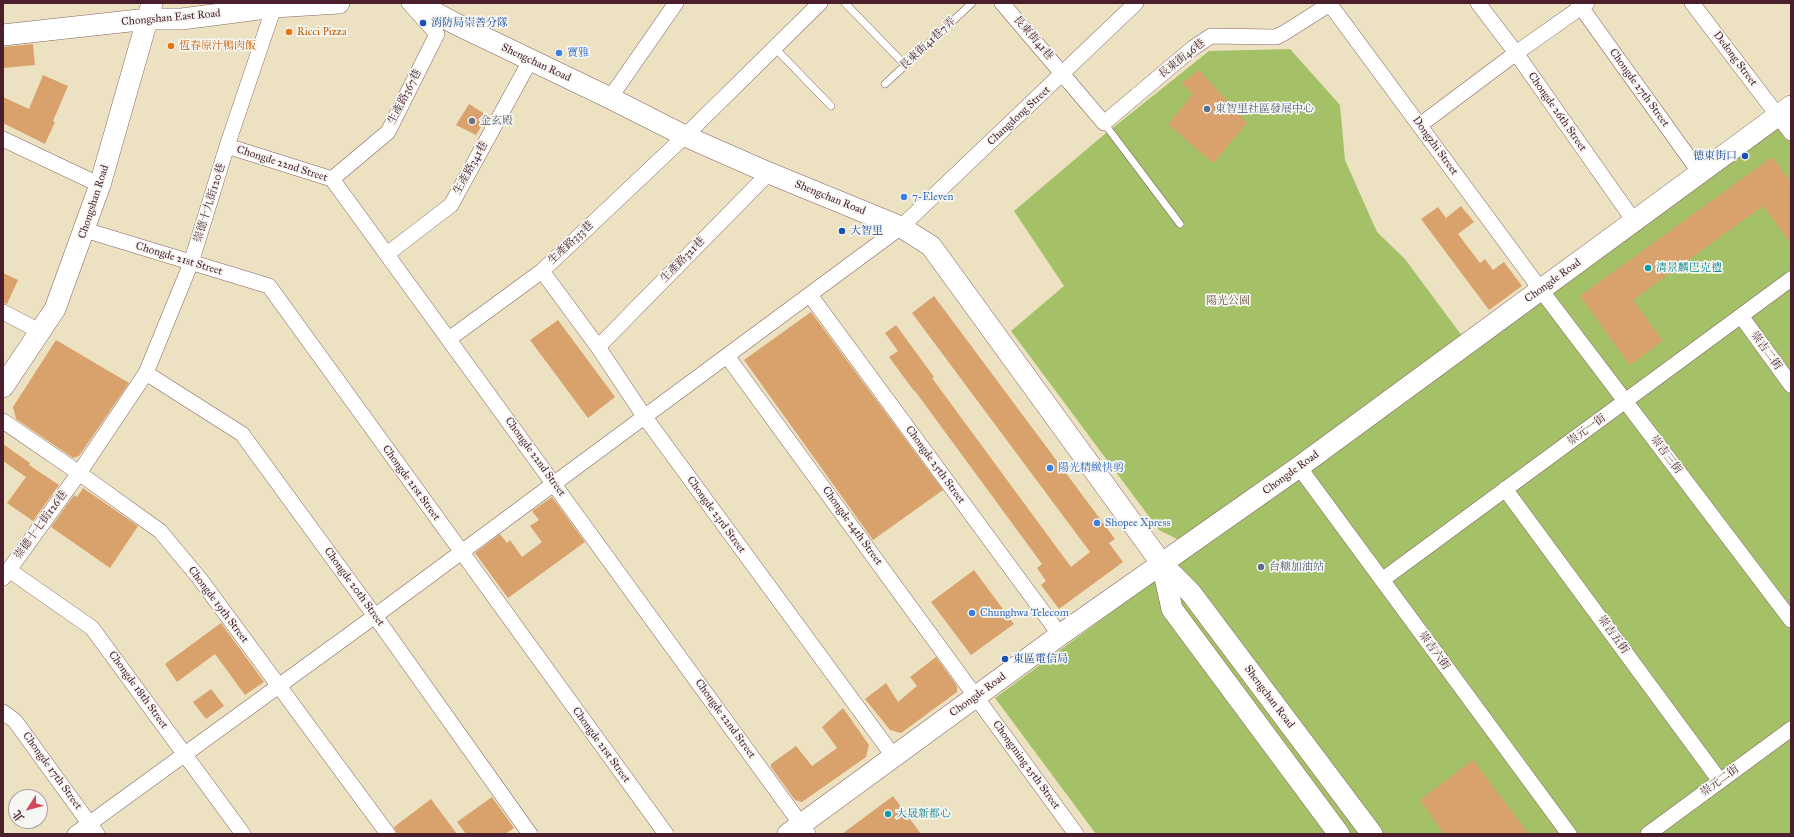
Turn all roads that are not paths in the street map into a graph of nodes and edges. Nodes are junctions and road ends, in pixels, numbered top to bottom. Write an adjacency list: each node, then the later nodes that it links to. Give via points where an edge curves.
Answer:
1 (339, 3): 14 (street, Chongshan East Road)
2 (409, 3): 34 (street, 生產路367巷, via 437,34 388,132)
3 (417, 3): 19 (street, Shengchan Road)
4 (676, 3): 23 (street)
5 (820, 3): 17 (street, 生產路333巷)
6 (845, 3): 20 (lane)
7 (972, 3): 20 (lane, 長東街41巷7弄)
8 (1002, 3): 21 (street, 長東街41巷)
9 (1136, 3): 21 (street, Changdong Street)
10 (1478, 3): 18 (street, Chongde 26th Street)
11 (1329, 4): 26 (street, 長東街46巷, via 1276,37 1211,36 1193,48); 27 (street, Dongzhi Street)
12 (1582, 4): 18 (street); 33 (street, Chongde 27th Street)
13 (1695, 4): 25 (street, Dedong Street)
14 (274, 7): 15 (street, Chongshan East Road, via 182,19); 31 (street, 崇德十九街120巷)
15 (149, 8): 16 (street, Chongshan East Road); 35 (street, Chongshan Road)
16 (3, 35)
17 (774, 47): 24 (lane); 29 (street, 生產路333巷)
18 (1516, 53): 27 (street); 36 (street, Chongde 26th Street)
19 (530, 61): 23 (street, Shengchan Road); 40 (street, 生產路341巷, via 451,205)
20 (905, 65): 22 (lane, 長東街41巷7弄)
21 (1064, 73): 26 (street); 38 (street, Changdong Street)
22 (885, 84)
23 (610, 98): 29 (street, Shengchan Road)
24 (831, 106)
25 (1785, 111): 28 (street, Dedong Street); 33 (street, Chongde Road)
26 (1104, 123): 37 (lane)
27 (1420, 124): 44 (street, Dongzhi Street)
28 (1791, 133)
29 (685, 136): 32 (street, Shengchan Road); 42 (street, 生產路333巷)
30 (3, 139): 35 (street)
31 (227, 146): 34 (street, Chongde 22nd Street); 41 (street, 崇德十九街120巷)
32 (769, 173): 38 (street, Shengchan Road); 50 (street, 生產路321巷)
33 (1700, 173): 36 (street, Chongde Road)
34 (332, 179): 40 (street, Chongde 22nd Street)
35 (100, 185): 39 (street, Chongshan Road)
36 (1634, 221): 44 (street, Chongde Road)
37 (1180, 224)
38 (901, 227): 45 (street, Changdong Street); 63 (street, Shengchan Road, via 931,246)
39 (85, 230): 41 (street, Chongde 21st Street); 48 (street, Chongshan Road, via 55,309)
40 (387, 254): 49 (street, Chongde 22nd Street)
41 (192, 263): 52 (street, 崇德十九街120巷); 62 (street, Chongde 21st Street, via 269,286)
42 (542, 271): 49 (street, 生產路333巷); 50 (street, Chongde 23rd Street)
43 (1791, 279): 47 (street, 崇元一街)
44 (1541, 290): 55 (street, 崇吉三街); 58 (street, Chongde Road)
45 (810, 295): 51 (street, Changdong Street); 68 (street, Chongde 25th Street)
46 (3, 312): 48 (street)
47 (1740, 316): 53 (street, 崇吉二街); 55 (street, 崇元一街)
48 (41, 332): 54 (street, Chongshan Road)
49 (449, 339): 60 (street, Chongde 22nd Street)
50 (598, 347): 56 (street, Chongde 23rd Street)
51 (727, 356): 56 (street, Changdong Street); 70 (street, Chongde 24th Street)
52 (146, 373): 59 (street, 崇德十九街120巷); 66 (street, Chongde 20th Street, via 242,434)
53 (1791, 385)
54 (3, 387)
55 (1625, 402): 61 (street, 崇元一街); 67 (street, 崇吉三街)
56 (644, 416): 60 (street, Changdong Street); 74 (street, Chongde 23rd Street)
57 (3, 421): 59 (street, Chongde 19th Street)
58 (1299, 468): 63 (street, Chongde Road); 65 (street, 崇吉六街)
59 (79, 473): 64 (street, 崇德十七街126巷); 69 (street, Chongde 19th Street, via 160,532 200,579)
60 (554, 484): 62 (street, Changdong Street); 77 (street, Chongde 22nd Street)
61 (1505, 489): 65 (street, 崇元一街); 75 (street, 崇吉五街)
62 (461, 553): 66 (street, Changdong Street); 82 (street, Chongde 21st Street)
63 (1162, 564): 68 (street, Chongde Road); 84 (street, Shengchan Road, via 1172,609); 85 (street, Shengchan Road, via 1191,593)
64 (6, 574): 73 (street, Chongde 18th Street, via 92,628)
65 (1382, 580): 86 (street, 崇吉六街)
66 (375, 616): 69 (street, Changdong Street); 81 (street, Chongde 20th Street)
67 (1791, 620)
68 (1060, 635): 70 (street, Chongde Road)
69 (279, 686): 73 (street, Changdong Street); 80 (street, Chongde 19th Street)
70 (976, 696): 74 (street, Chongde Road); 83 (street, Chongming 25th Street)
71 (3, 712): 76 (street, Chongde 17th Street, via 15,721)
72 (1791, 729): 75 (street, 崇元二街)
73 (185, 754): 76 (street, Changdong Street); 79 (street, Chongde 18th Street)
74 (894, 757): 77 (street, Chongde Road)
75 (1720, 781): 87 (street, 崇元二街)
76 (93, 829): 78 (street, Changdong Street)
77 (799, 831)
78 (75, 834)
79 (243, 834)
80 (388, 834)
81 (530, 834)
82 (666, 834)
83 (1076, 834)
84 (1339, 834)
85 (1372, 834)
86 (1569, 834)
87 (1648, 834)

